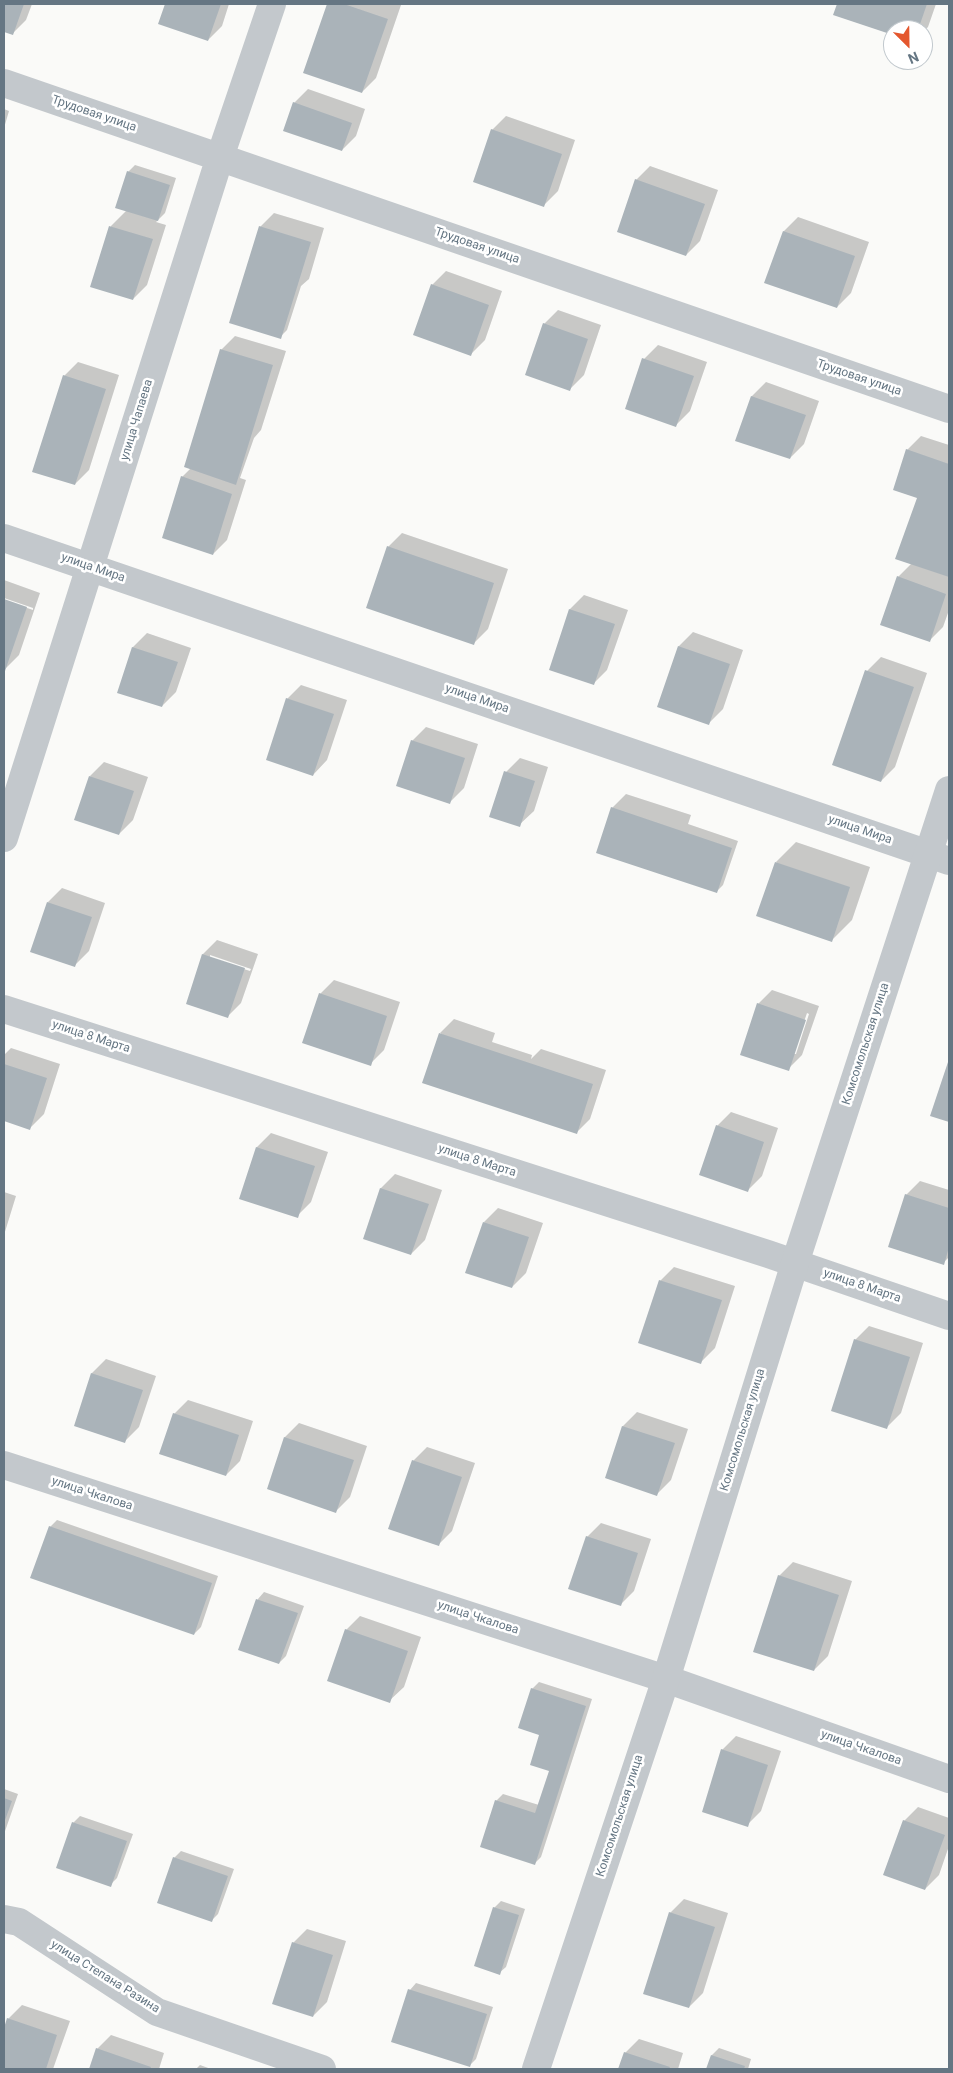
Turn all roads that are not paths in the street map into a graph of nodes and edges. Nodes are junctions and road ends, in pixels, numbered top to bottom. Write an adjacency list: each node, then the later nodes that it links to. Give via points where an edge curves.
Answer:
1 (272, 4): 3 (street, улица Чапаева)
2 (4, 82): 3 (street, Трудовая улица)
3 (220, 157): 4 (street, Трудовая улица); 6 (street, улица Чапаева)
4 (949, 409)
5 (4, 538): 6 (street, улица Мира)
6 (91, 568): 8 (street, улица Чапаева); 9 (street, улица Мира)
7 (949, 790): 9 (street, Комсомольская улица)
8 (4, 838)
9 (939, 857): 11 (street, Комсомольская улица)
10 (4, 1009): 11 (street, улица 8 Марта)
11 (795, 1263): 12 (street, улица 8 Марта); 14 (street, Комсомольская улица)
12 (949, 1316)
13 (4, 1465): 14 (street, улица Чкалова)
14 (666, 1679): 15 (street, улица Чкалова); 18 (street, Комсомольская улица)
15 (949, 1779)
16 (4, 1919): 17 (street, улица Степана Разина, via 19,1922 157,2012)
17 (322, 2069)
18 (536, 2069)

